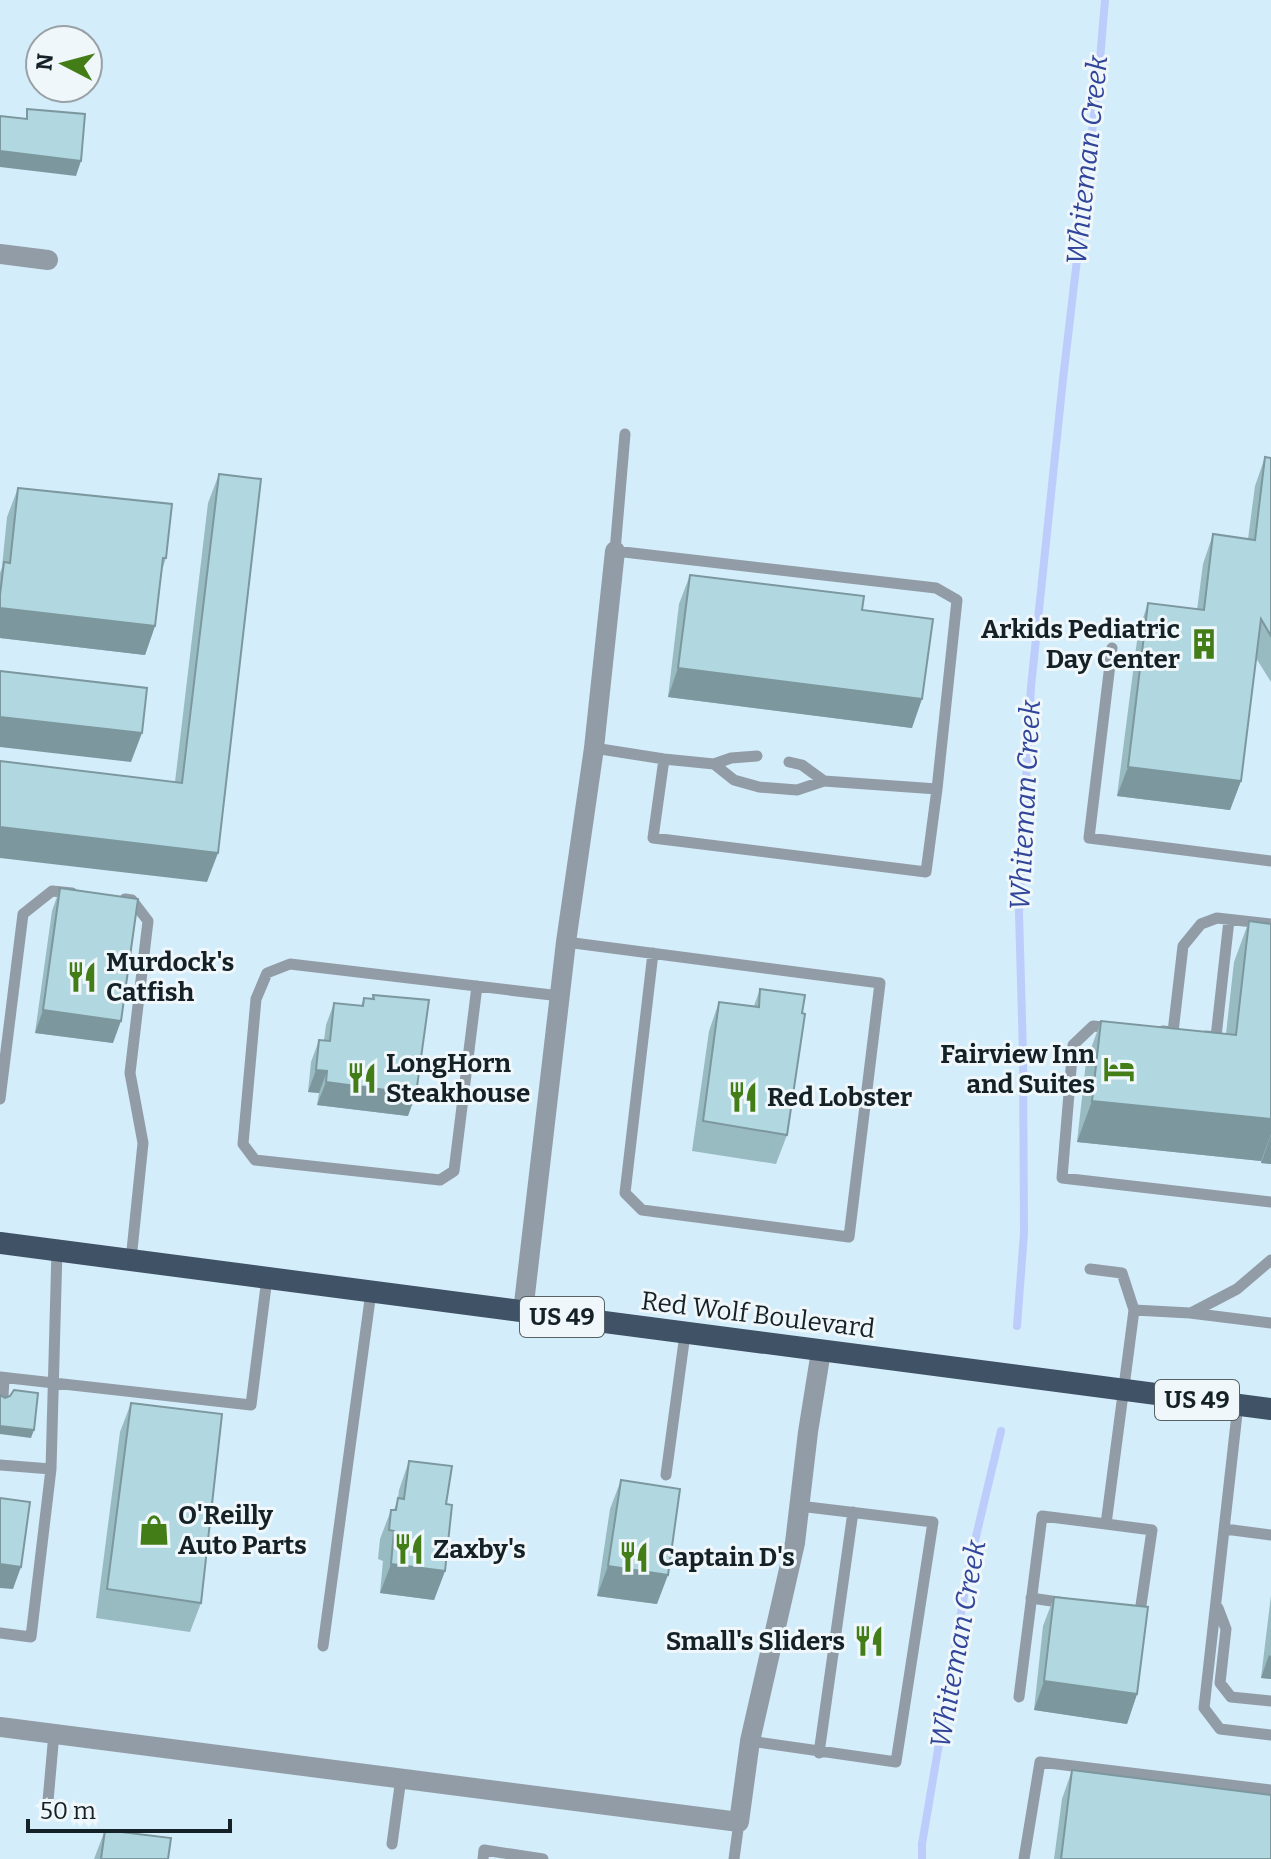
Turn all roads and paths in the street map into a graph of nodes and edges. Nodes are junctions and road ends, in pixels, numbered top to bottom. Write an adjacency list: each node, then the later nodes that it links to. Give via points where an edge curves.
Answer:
1 (0, 254): 2 (street)
2 (48, 260)
3 (625, 434): 4 (lane)
4 (615, 551): 6 (street); 12 (lane, via 936,588 957,600)
5 (1112, 648): 13 (lane, via 1089,838)
6 (594, 748): 8 (lane); 18 (street)
7 (757, 756): 10 (lane)
8 (664, 759): 10 (lane); 12 (lane, via 653,838 926,872)
9 (789, 762): 11 (lane)
10 (714, 764): 11 (lane, via 734,780 759,787 797,790)
11 (824, 781): 12 (lane)
12 (937, 789)
13 (1271, 861)
14 (78, 894): 25 (lane, via 52,891 23,914)
15 (119, 899): 29 (lane, via 132,900 148,921 130,1073 143,1143)
16 (1229, 920): 17 (lane); 24 (lane, via 1201,924 1183,946); 24 (lane, via 1216,1037)
17 (1271, 924)
18 (566, 942): 19 (lane); 21 (street)
19 (653, 953): 19 (lane, via 880,983 849,1237 642,1210 625,1193)
20 (477, 986): 20 (lane, via 290,964 267,973 256,999 243,1144 255,1160 440,1180 454,1171); 21 (lane)
21 (560, 996): 35 (street)
22 (1120, 1028): 26 (lane, via 1093,1026 1073,1045 1062,1178)
23 (1146, 1030): 24 (lane)
24 (1173, 1032)
25 (0, 1099)
26 (1271, 1202)
27 (0, 1243): 28 (highway, Red Wolf Boulevard / US 49)
28 (57, 1250): 29 (highway, Red Wolf Boulevard / US 49); 41 (lane)
29 (131, 1260): 32 (highway, Red Wolf Boulevard / US 49)
30 (1271, 1260): 36 (lane, via 1237,1289)
31 (1090, 1269): 34 (lane, via 1122,1273)
32 (267, 1278): 33 (highway, Red Wolf Boulevard / US 49); 41 (lane, via 251,1405)
33 (371, 1292): 35 (highway, Red Wolf Boulevard / US 49); 59 (lane)
34 (1134, 1310): 36 (lane); 42 (lane)
35 (523, 1312): 38 (highway, Red Wolf Boulevard / US 49)
36 (1190, 1313): 37 (lane)
37 (1271, 1323)
38 (685, 1334): 39 (highway, Red Wolf Boulevard / US 49); 48 (lane)
39 (821, 1351): 42 (highway, Red Wolf Boulevard / US 49); 49 (street)
40 (2, 1378): 41 (lane); 43 (lane)
41 (54, 1383): 47 (lane)
42 (1124, 1391): 44 (highway, Red Wolf Boulevard / US 49); 51 (lane)
43 (3, 1397)
44 (1238, 1405): 45 (highway, Red Wolf Boulevard / US 49); 52 (lane)
45 (1271, 1409)
46 (0, 1465): 47 (lane)
47 (51, 1469): 58 (lane, via 31,1637)
48 (666, 1475)
49 (799, 1506): 50 (lane); 65 (street)
50 (853, 1512): 66 (lane); 66 (lane, via 933,1522 896,1762)
51 (1106, 1524): 54 (lane, via 1042,1516); 57 (lane, via 1152,1530 1140,1612)
52 (1225, 1529): 53 (lane); 56 (lane)
53 (1271, 1535)
54 (1031, 1598): 55 (lane); 60 (lane)
55 (1078, 1604)
56 (1216, 1604): 61 (lane, via 1226,1629 1220,1683 1231,1697); 64 (lane, via 1204,1708 1220,1729)
57 (1125, 1610)
58 (0, 1633)
59 (323, 1646)
60 (1019, 1697)
61 (1271, 1701)
62 (0, 1727): 63 (street)
63 (54, 1733): 67 (street); 71 (lane)
64 (1271, 1735)
65 (750, 1741): 66 (lane); 72 (street)
66 (819, 1753)
67 (401, 1778): 72 (street); 73 (lane)
68 (1242, 1787): 69 (lane); 70 (lane); 77 (lane, via 1040,1762)
69 (1271, 1790)
70 (1248, 1799)
71 (48, 1801)
72 (739, 1822): 76 (lane)
73 (392, 1844)
74 (483, 1859): 75 (lane, via 484,1850)
75 (543, 1859)
76 (734, 1859)
77 (1024, 1859)

